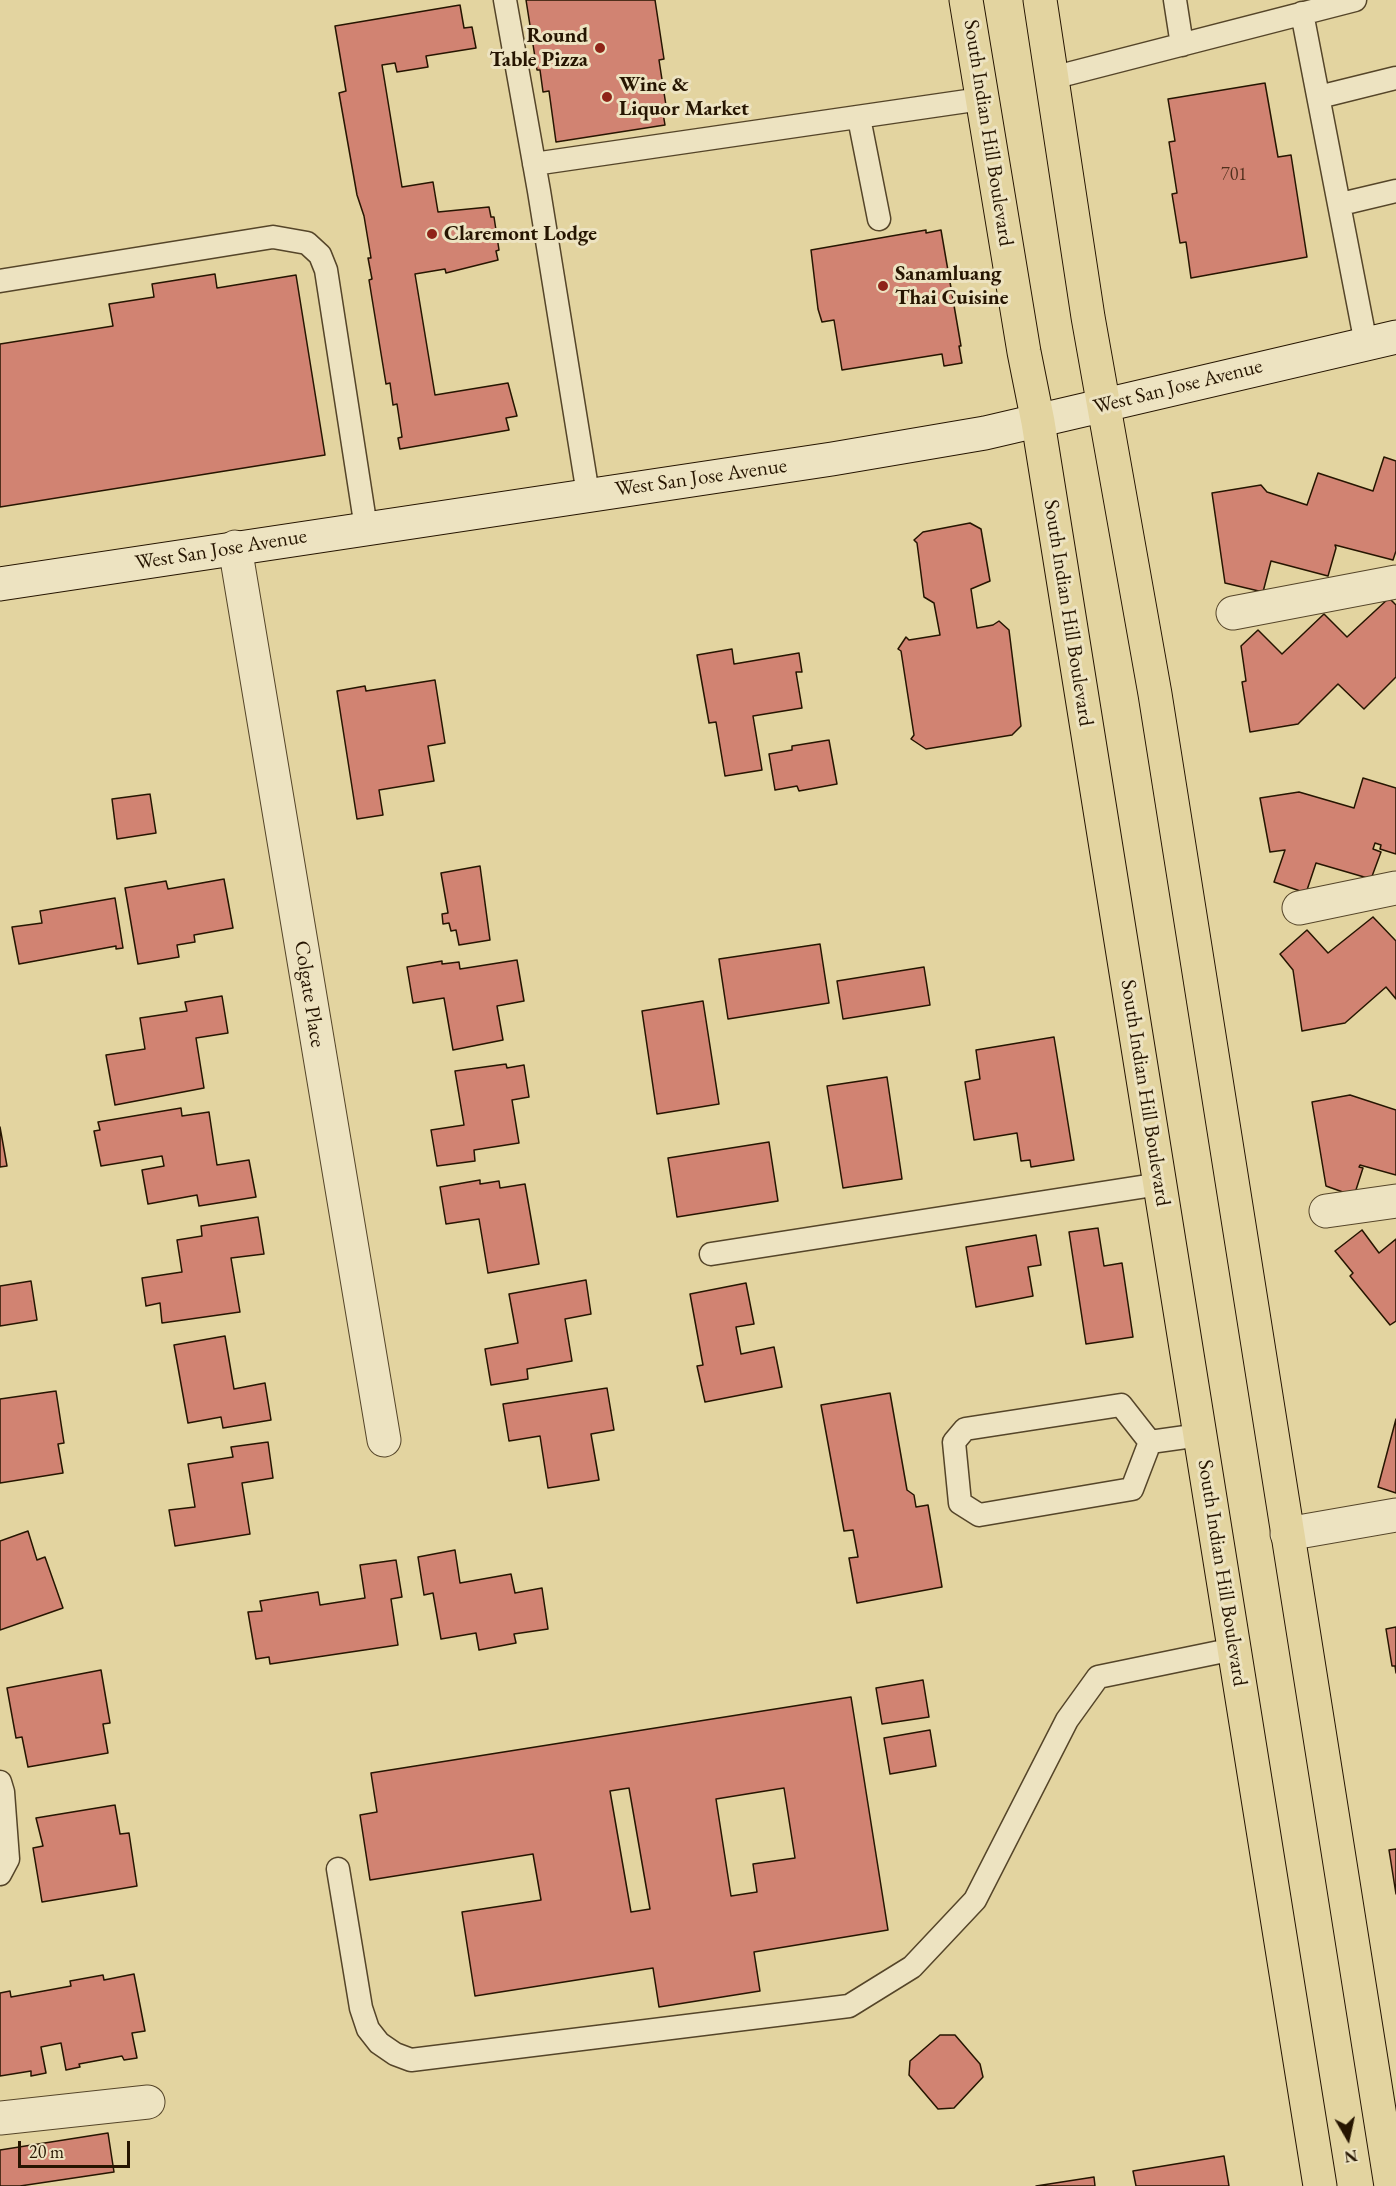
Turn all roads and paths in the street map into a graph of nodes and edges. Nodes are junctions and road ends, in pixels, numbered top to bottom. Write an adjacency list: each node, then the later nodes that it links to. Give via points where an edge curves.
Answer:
1 (504, 0): 13 (lane)
2 (966, 0): 11 (main road, South Indian Hill Boulevard)
3 (1040, 0): 8 (main road)
4 (1174, 0): 7 (lane)
5 (1355, 0): 6 (lane)
6 (1302, 13): 7 (lane); 10 (lane)
7 (1182, 45): 8 (lane)
8 (1052, 78): 19 (main road)
9 (1396, 78): 10 (lane)
10 (1319, 97): 15 (lane)
11 (981, 99): 12 (lane); 20 (main road, South Indian Hill Boulevard)
12 (860, 118): 13 (lane); 16 (lane)
13 (534, 164): 21 (lane)
14 (1396, 191): 15 (lane)
15 (1341, 204): 18 (lane)
16 (879, 219)
17 (0, 280): 22 (lane, via 273,237 307,243 320,255 326,270)
18 (1381, 340): 19 (street, West San Jose Avenue)
19 (1104, 406): 20 (street, West San Jose Avenue); 37 (main road, via 1155,694)
20 (1038, 422): 21 (street, West San Jose Avenue, via 832,459); 29 (main road, South Indian Hill Boulevard)
21 (588, 494): 22 (street, West San Jose Avenue)
22 (366, 528): 23 (street, West San Jose Avenue)
23 (235, 547): 25 (street, West San Jose Avenue); 34 (street, Colgate Place)
24 (1396, 582): 26 (street)
25 (0, 584)
26 (1233, 613)
27 (1396, 888): 28 (street)
28 (1299, 908)
29 (1160, 1184): 32 (lane); 33 (main road, South Indian Hill Boulevard)
30 (1396, 1201): 31 (street)
31 (1326, 1211)
32 (711, 1254)
33 (1200, 1435): 35 (lane); 38 (main road, South Indian Hill Boulevard)
34 (384, 1440)
35 (1150, 1442): 35 (lane, via 1121,1405 965,1429 954,1442 960,1503 979,1515 1132,1489)
36 (1396, 1515): 37 (street)
37 (1287, 1534): 44 (main road)
38 (1234, 1649): 40 (lane, via 1098,1677 1067,1719 975,1900 912,1967 849,2006 411,2060 379,2043 368,2029 361,2008); 45 (main road, South Indian Hill Boulevard)
39 (0, 1782): 41 (lane, via 8,1859)
40 (338, 1869)
41 (0, 1874)
42 (148, 2102): 43 (street)
43 (0, 2118)
44 (1391, 2148): 46 (main road)
45 (1320, 2186)
46 (1391, 2186)

